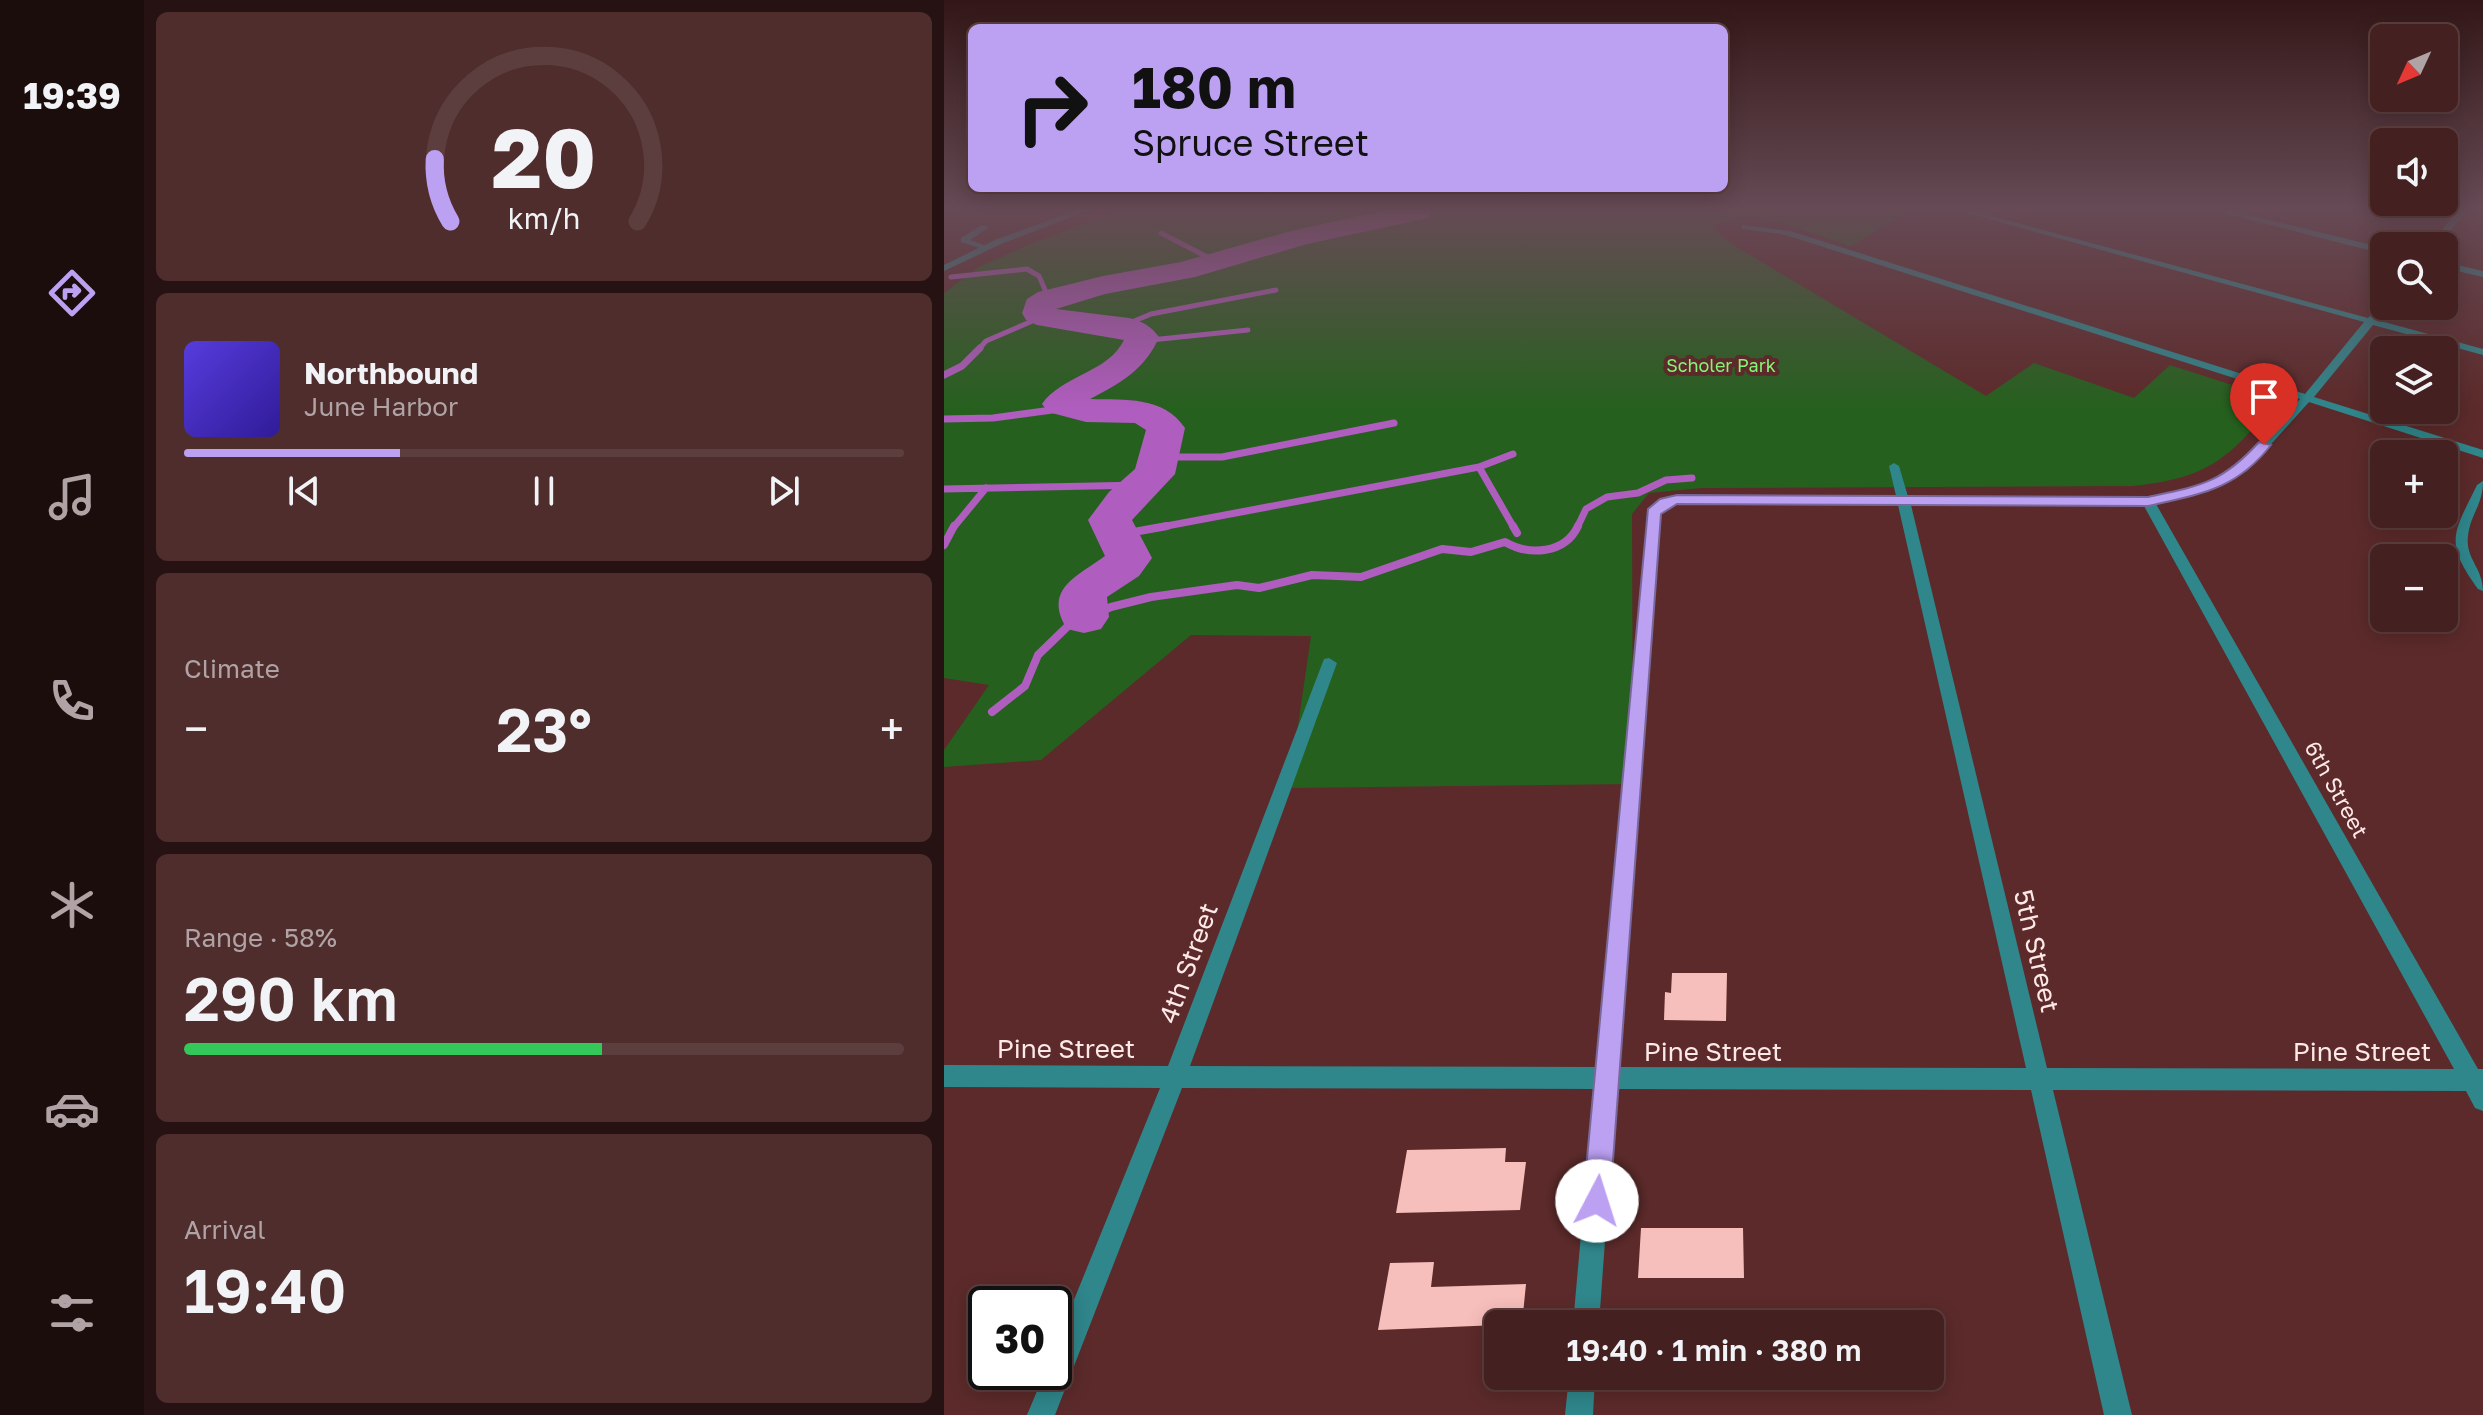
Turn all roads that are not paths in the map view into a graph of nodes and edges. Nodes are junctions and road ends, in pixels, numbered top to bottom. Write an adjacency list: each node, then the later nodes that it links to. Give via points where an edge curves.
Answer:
1 (1918, 275): 5 (street)
2 (2202, 275): 3 (street)
3 (2370, 321): 4 (street); 5 (street)
4 (2483, 352)
5 (2306, 399): 6 (street); 10 (street, via 2243,468 2224,481)
6 (2483, 454)
7 (1894, 466): 9 (lane)
8 (2483, 485): 11 (street, via 2463,529 2460,551)
9 (1903, 500): 10 (street); 15 (street, 5th Street); 16 (street, via 1677,500 1653,512)
10 (2148, 502): 17 (street, 6th Street)
11 (2483, 586)
12 (1329, 663): 14 (street, 4th Street)
13 (944, 1076): 14 (street, Pine Street)
14 (1175, 1077): 16 (street, Pine Street); 21 (street, 4th Street)
15 (2040, 1078): 16 (street, Pine Street); 17 (street, Pine Street); 23 (street, 5th Street)
16 (1607, 1079): 19 (street)
17 (2477, 1080): 18 (street, 6th Street)
18 (2483, 1100)
19 (1587, 1310)
20 (1581, 1390): 22 (street)
21 (1041, 1415)
22 (1579, 1415)
23 (2118, 1415)

